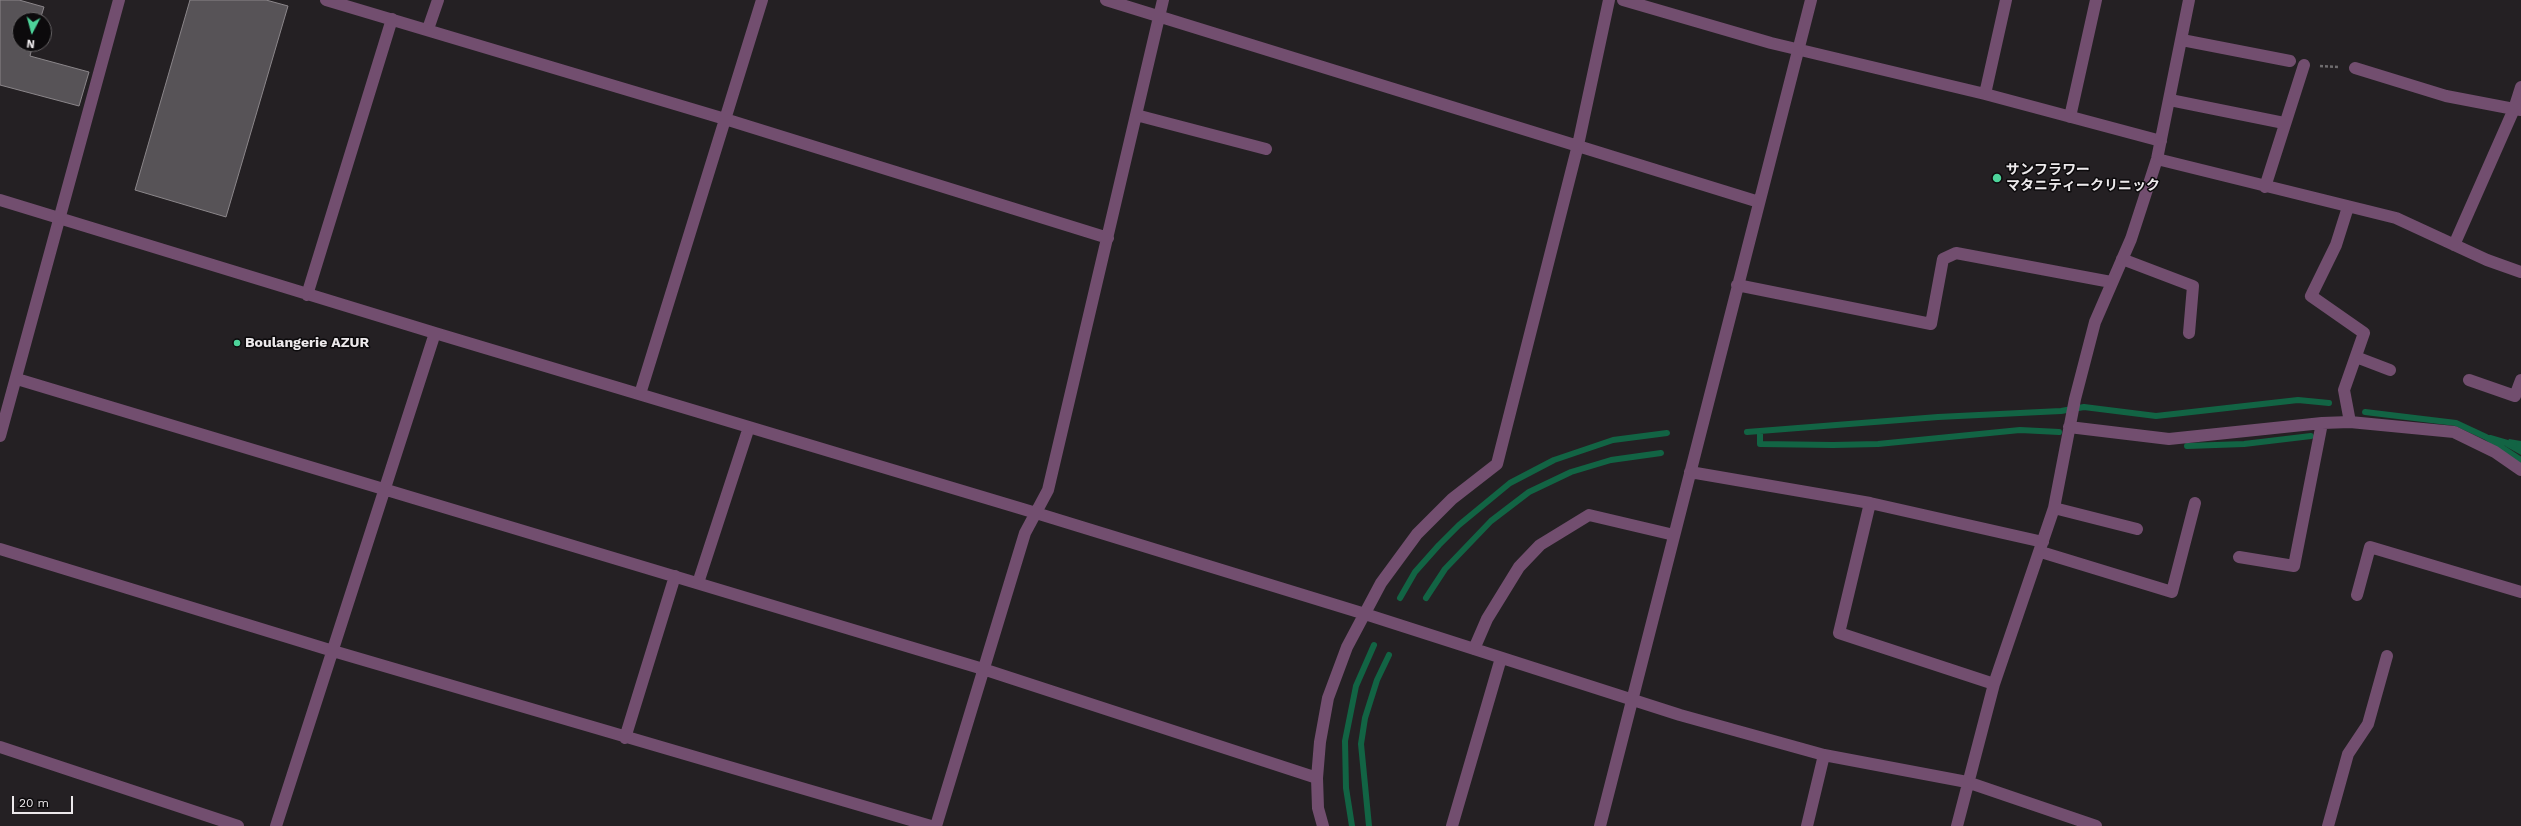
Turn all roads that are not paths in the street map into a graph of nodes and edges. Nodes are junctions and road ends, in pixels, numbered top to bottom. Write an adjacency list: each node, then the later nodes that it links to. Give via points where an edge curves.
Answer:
1 (119, 0): 37 (street)
2 (326, 0): 14 (street)
3 (438, 0): 15 (street)
4 (762, 0): 27 (street)
5 (1106, 0): 13 (street)
6 (1163, 0): 13 (street)
7 (1609, 0): 30 (street)
8 (1623, 0): 17 (street)
9 (1811, 0): 17 (street)
10 (2006, 0): 22 (street)
11 (2096, 0): 26 (street)
12 (2189, 0): 16 (street)
13 (1159, 16): 25 (street); 30 (street)
14 (392, 19): 15 (street); 44 (street)
15 (428, 29): 27 (street)
16 (2182, 40): 18 (street); 23 (street)
17 (1798, 50): 22 (street); 35 (street)
18 (2290, 61)
19 (2304, 65): 28 (street)
20 (2355, 68): 24 (street, via 2446,96)
21 (2521, 87): 24 (street)
22 (1985, 94): 26 (street)
23 (2170, 100): 28 (street); 29 (street)
24 (2518, 109): 39 (street)
25 (1136, 115): 31 (street); 38 (street)
26 (2070, 117): 29 (street)
27 (725, 119): 38 (street); 52 (street)
28 (2284, 123): 33 (street)
29 (2161, 141): 32 (street)
30 (1578, 145): 35 (street); 74 (street, via 1497,464 1452,499 1417,534 1381,583)
31 (1266, 149)
32 (2157, 159): 33 (street); 40 (street)
33 (2265, 187): 36 (street)
34 (0, 200): 37 (street)
35 (1758, 202): 43 (street)
36 (2348, 207): 39 (street, via 2396,218); 47 (street, via 2336,245 2311,296 2364,333)
37 (60, 217): 44 (street); 49 (street)
38 (1108, 238): 64 (street, via 1048,490)
39 (2454, 245): 41 (street)
40 (2122, 260): 42 (street); 46 (street, via 2193,286)
41 (2521, 272)
42 (2111, 282): 43 (street, via 1956,253 1943,259 1931,324); 53 (street, via 2095,322)
43 (1737, 285): 59 (street)
44 (307, 295): 45 (street)
45 (435, 333): 52 (street); 60 (street)
46 (2189, 333)
47 (2356, 357): 48 (street); 54 (street, via 2344,390)
48 (2390, 370)
49 (17, 379): 57 (street); 60 (street)
50 (2469, 380): 51 (street, via 2515,396)
51 (2521, 380)
52 (640, 394): 56 (street)
53 (2071, 422): 55 (street, via 2169,439); 63 (street)
54 (2350, 422): 55 (street); 58 (street, via 2454,432 2495,452)
55 (2322, 423): 69 (street, via 2294,566)
56 (749, 427): 64 (street); 71 (street)
57 (0, 436)
58 (2521, 470)
59 (1690, 472): 61 (street); 66 (street)
60 (384, 491): 70 (street); 76 (street)
61 (1870, 503): 67 (street); 80 (street, via 1840,633)
62 (2195, 503): 67 (street, via 2172,592)
63 (2054, 508): 65 (street); 67 (street)
64 (1036, 513): 74 (street); 79 (street, via 1025,533)
65 (2137, 529)
66 (1674, 535): 75 (street, via 1589,515 1540,545 1519,567 1487,619); 81 (street)
67 (2042, 547): 80 (street)
68 (0, 549): 76 (street)
69 (2239, 557)
70 (675, 576): 71 (street); 82 (street)
71 (698, 583): 79 (street)
72 (2521, 592): 73 (street, via 2370,546)
73 (2357, 595)
74 (1365, 614): 75 (street); 85 (street, via 1347,647 1328,698)
75 (1474, 649): 78 (street)
76 (332, 651): 82 (street); 89 (street)
77 (2387, 656): 98 (street, via 2368,724 2348,754)
78 (1501, 658): 81 (street); 93 (street)
79 (984, 669): 85 (street); 91 (street)
80 (1994, 684): 86 (street)
81 (1632, 700): 84 (street); 94 (street)
82 (626, 738): 90 (street)
83 (0, 747): 88 (street)
84 (1824, 755): 86 (street); 95 (street)
85 (1317, 778): 92 (street, via 1318,808)
86 (1967, 782): 87 (street); 96 (street)
87 (2082, 824): 97 (street)
88 (238, 826)
89 (276, 826)
90 (931, 826)
91 (936, 826)
92 (1323, 826)
93 (1452, 826)
94 (1600, 826)
95 (1807, 826)
96 (1956, 826)
97 (2096, 826)
98 (2328, 826)

